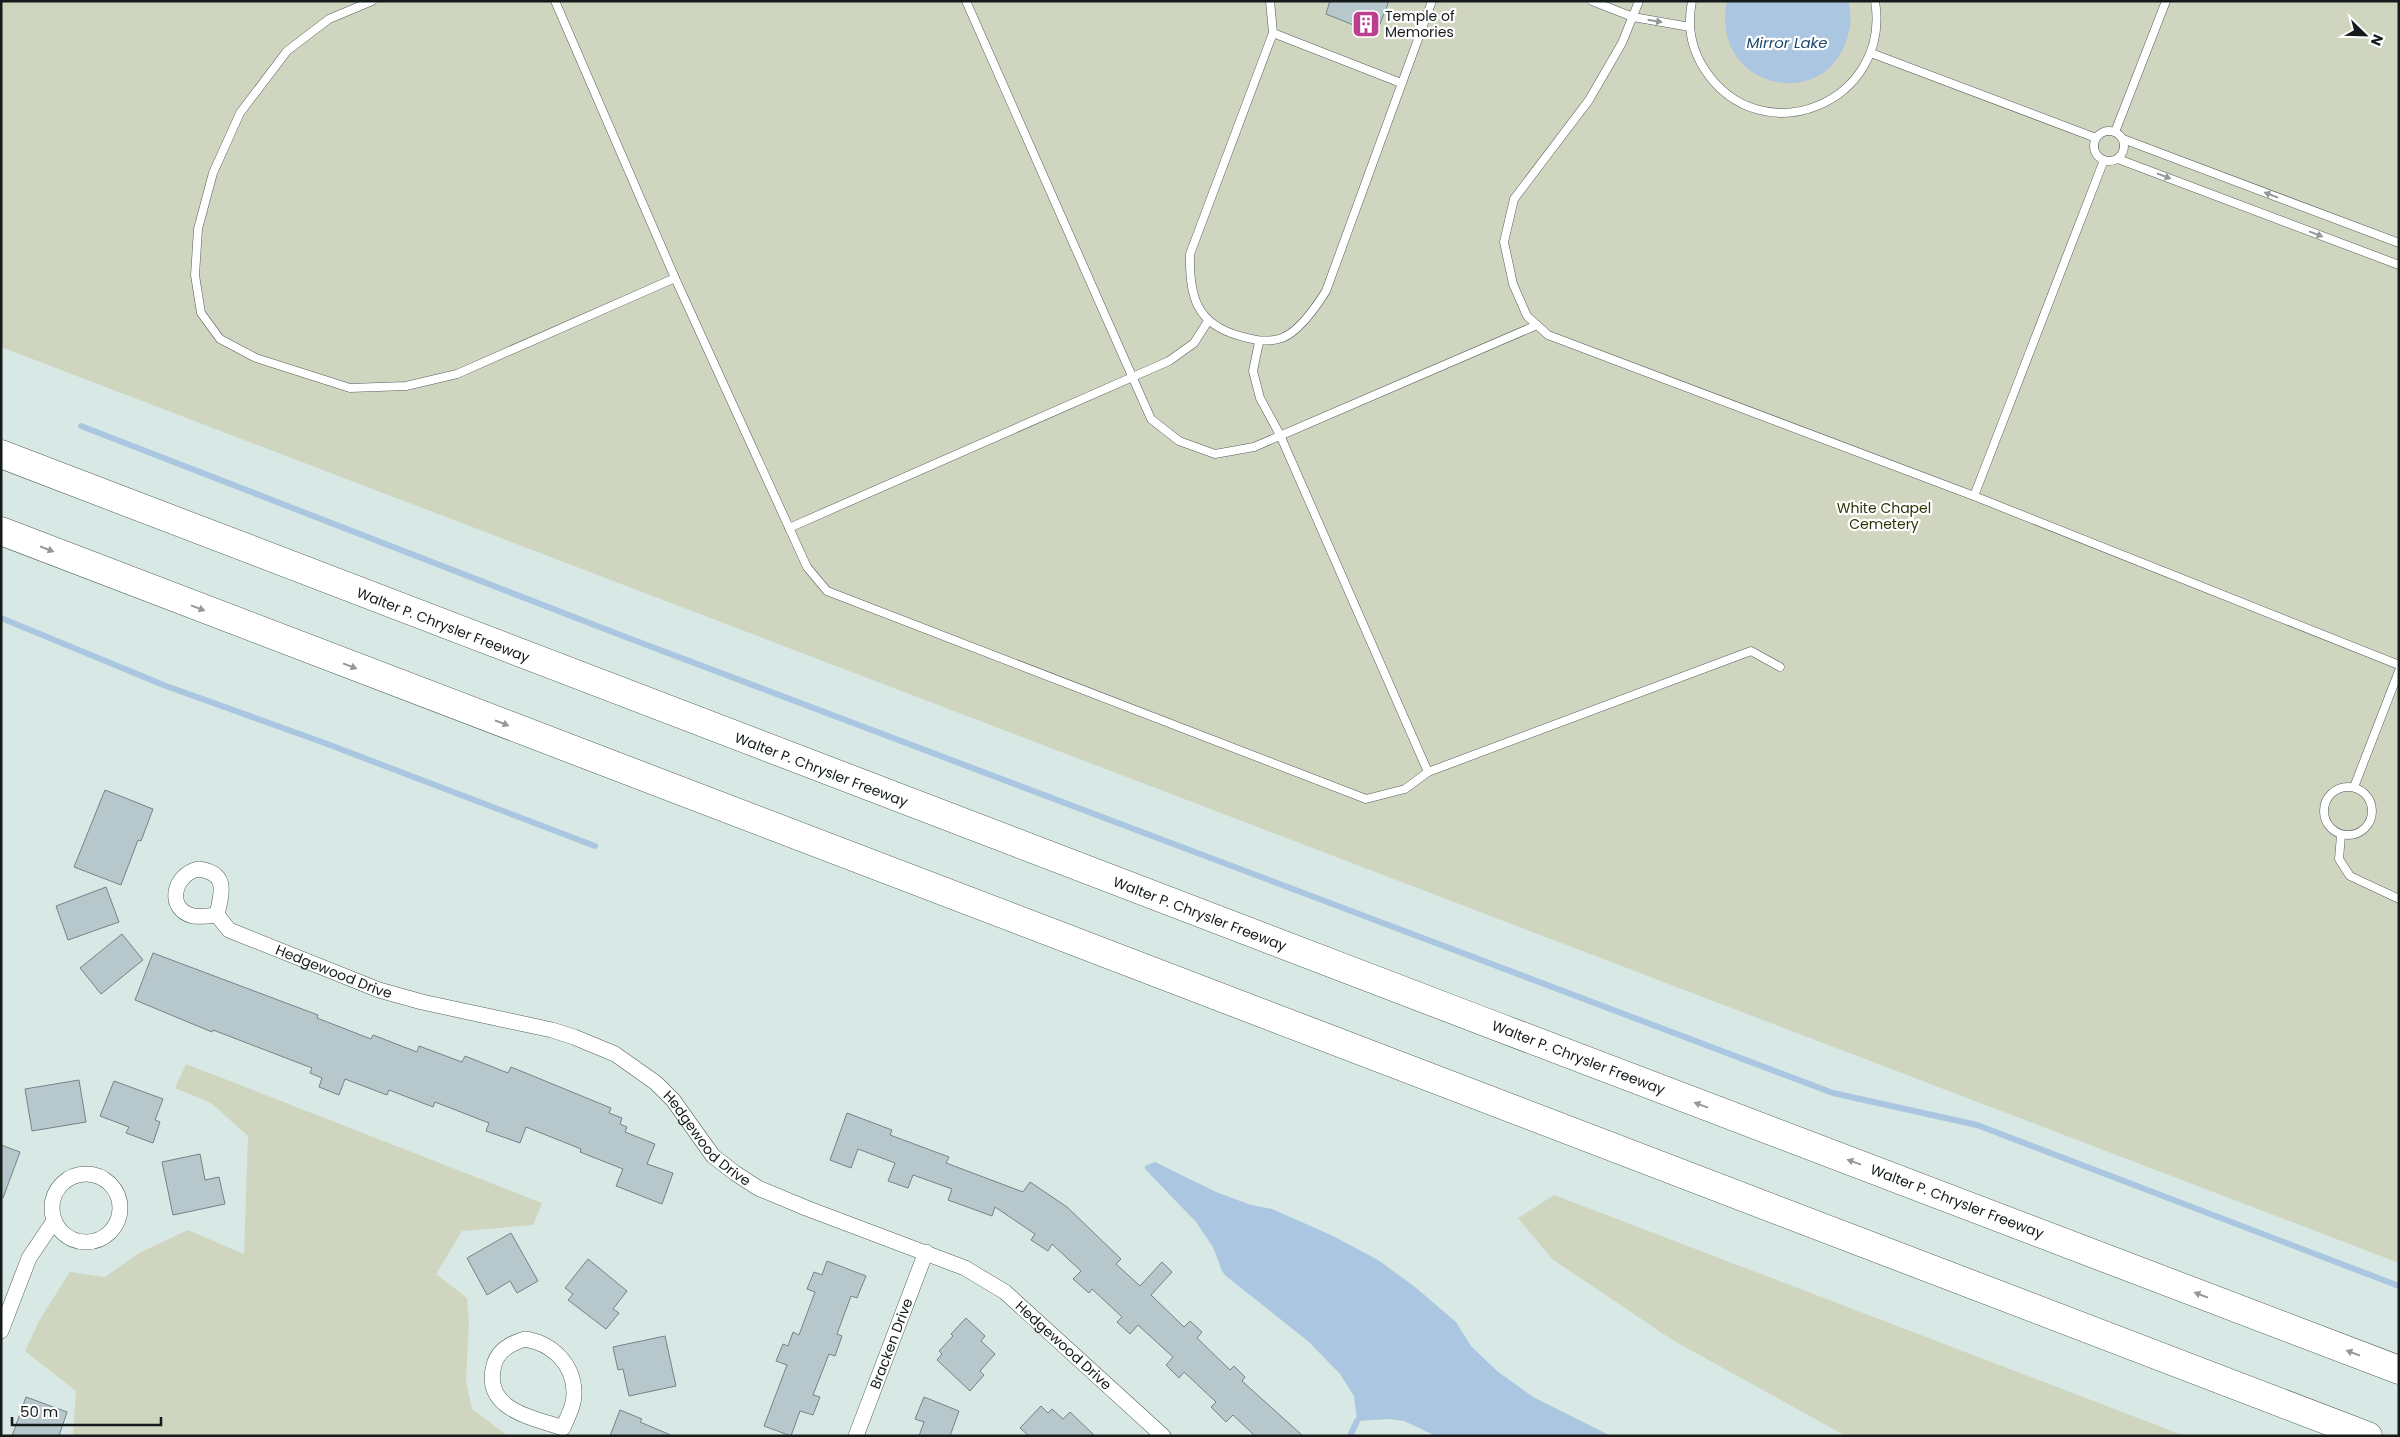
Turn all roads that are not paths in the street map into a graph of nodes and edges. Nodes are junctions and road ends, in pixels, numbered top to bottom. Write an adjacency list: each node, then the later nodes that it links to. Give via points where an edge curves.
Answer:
1 (372, 1): 23 (lane, via 329,19 287,51 240,114 213,174 198,229 195,275 201,313 220,339 256,358 350,388 406,386 457,374)
2 (555, 1): 23 (lane)
3 (966, 1): 27 (lane)
4 (1270, 1): 13 (lane)
5 (1432, 1): 15 (lane)
6 (1592, 1): 11 (lane)
7 (1638, 1): 11 (lane)
8 (1692, 1): 12 (lane)
9 (1875, 1): 14 (lane, via 1876,34)
10 (2166, 1): 16 (lane)
11 (1632, 17): 12 (lane, one-way to 12); 25 (lane, via 1622,43 1588,100 1514,199 1504,242 1513,284 1527,316)
12 (1690, 27): 14 (lane, via 1698,59 1713,81 1746,106 1765,112 1793,113 1815,108 1834,98 1853,83)
13 (1273, 33): 15 (lane); 24 (lane, via 1190,254 1189,283)
14 (1871, 53): 17 (lane)
15 (1402, 83): 26 (lane, via 1326,291 1309,317 1283,338)
16 (2115, 132): 17 (lane, via 2105,131); 18 (lane)
17 (2096, 138): 20 (lane, via 2094,148)
18 (2123, 139): 19 (lane, via 2124,150); 21 (lane, one-way to 18)
19 (2118, 159): 20 (lane); 22 (lane, one-way to 22)
20 (2104, 160): 30 (lane)
21 (2399, 243)
22 (2399, 265)
23 (675, 278): 31 (lane)
24 (1208, 321): 26 (lane, via 1231,334); 27 (lane, via 1194,343 1169,360)
25 (1537, 325): 28 (lane); 30 (lane, via 1548,335)
26 (1259, 342): 28 (lane, via 1253,371 1260,398)
27 (1132, 378): 28 (lane, via 1151,419 1178,441 1215,454 1254,447); 31 (lane)
28 (1280, 435): 36 (lane)
29 (1, 454): 44 (highway, Walter P. Chrysler Freeway, one-way to 29, via 1575,1058)
30 (1974, 496): 33 (lane)
31 (789, 528): 36 (lane, via 807,567 828,591 1366,799 1405,789)
32 (1, 531): 48 (highway, one-way to 48)
33 (2399, 665)
34 (1780, 667): 36 (lane, via 1751,652)
35 (2399, 670): 37 (lane)
36 (1428, 772)
37 (2354, 787): 38 (lane, via 2338,789 2330,794 2323,809 2327,825); 38 (lane, via 2371,802 2372,818 2356,835)
38 (2341, 835): 39 (lane, via 2339,859 2350,876)
39 (2399, 899)
40 (217, 915): 42 (street, Hedgewood Drive, via 229,930 379,990 552,1030 596,1045 634,1066 656,1083 673,1100 714,1156 758,1188)
41 (54, 1221): 41 (street, via 52,1210 57,1190 74,1176 96,1176 113,1188 118,1198 120,1210 117,1221 111,1231 92,1242 69,1238); 43 (street, via 29,1258)
42 (926, 1252): 46 (street, Bracken Drive); 47 (street, Hedgewood Drive, via 965,1268 1005,1292)
43 (1, 1331)
44 (2399, 1370)
45 (562, 1432): 45 (street, via 572,1407 572,1376 557,1354 536,1341 513,1342 495,1361 492,1386 497,1398)
46 (856, 1436)
47 (1162, 1436)
48 (2368, 1436)

